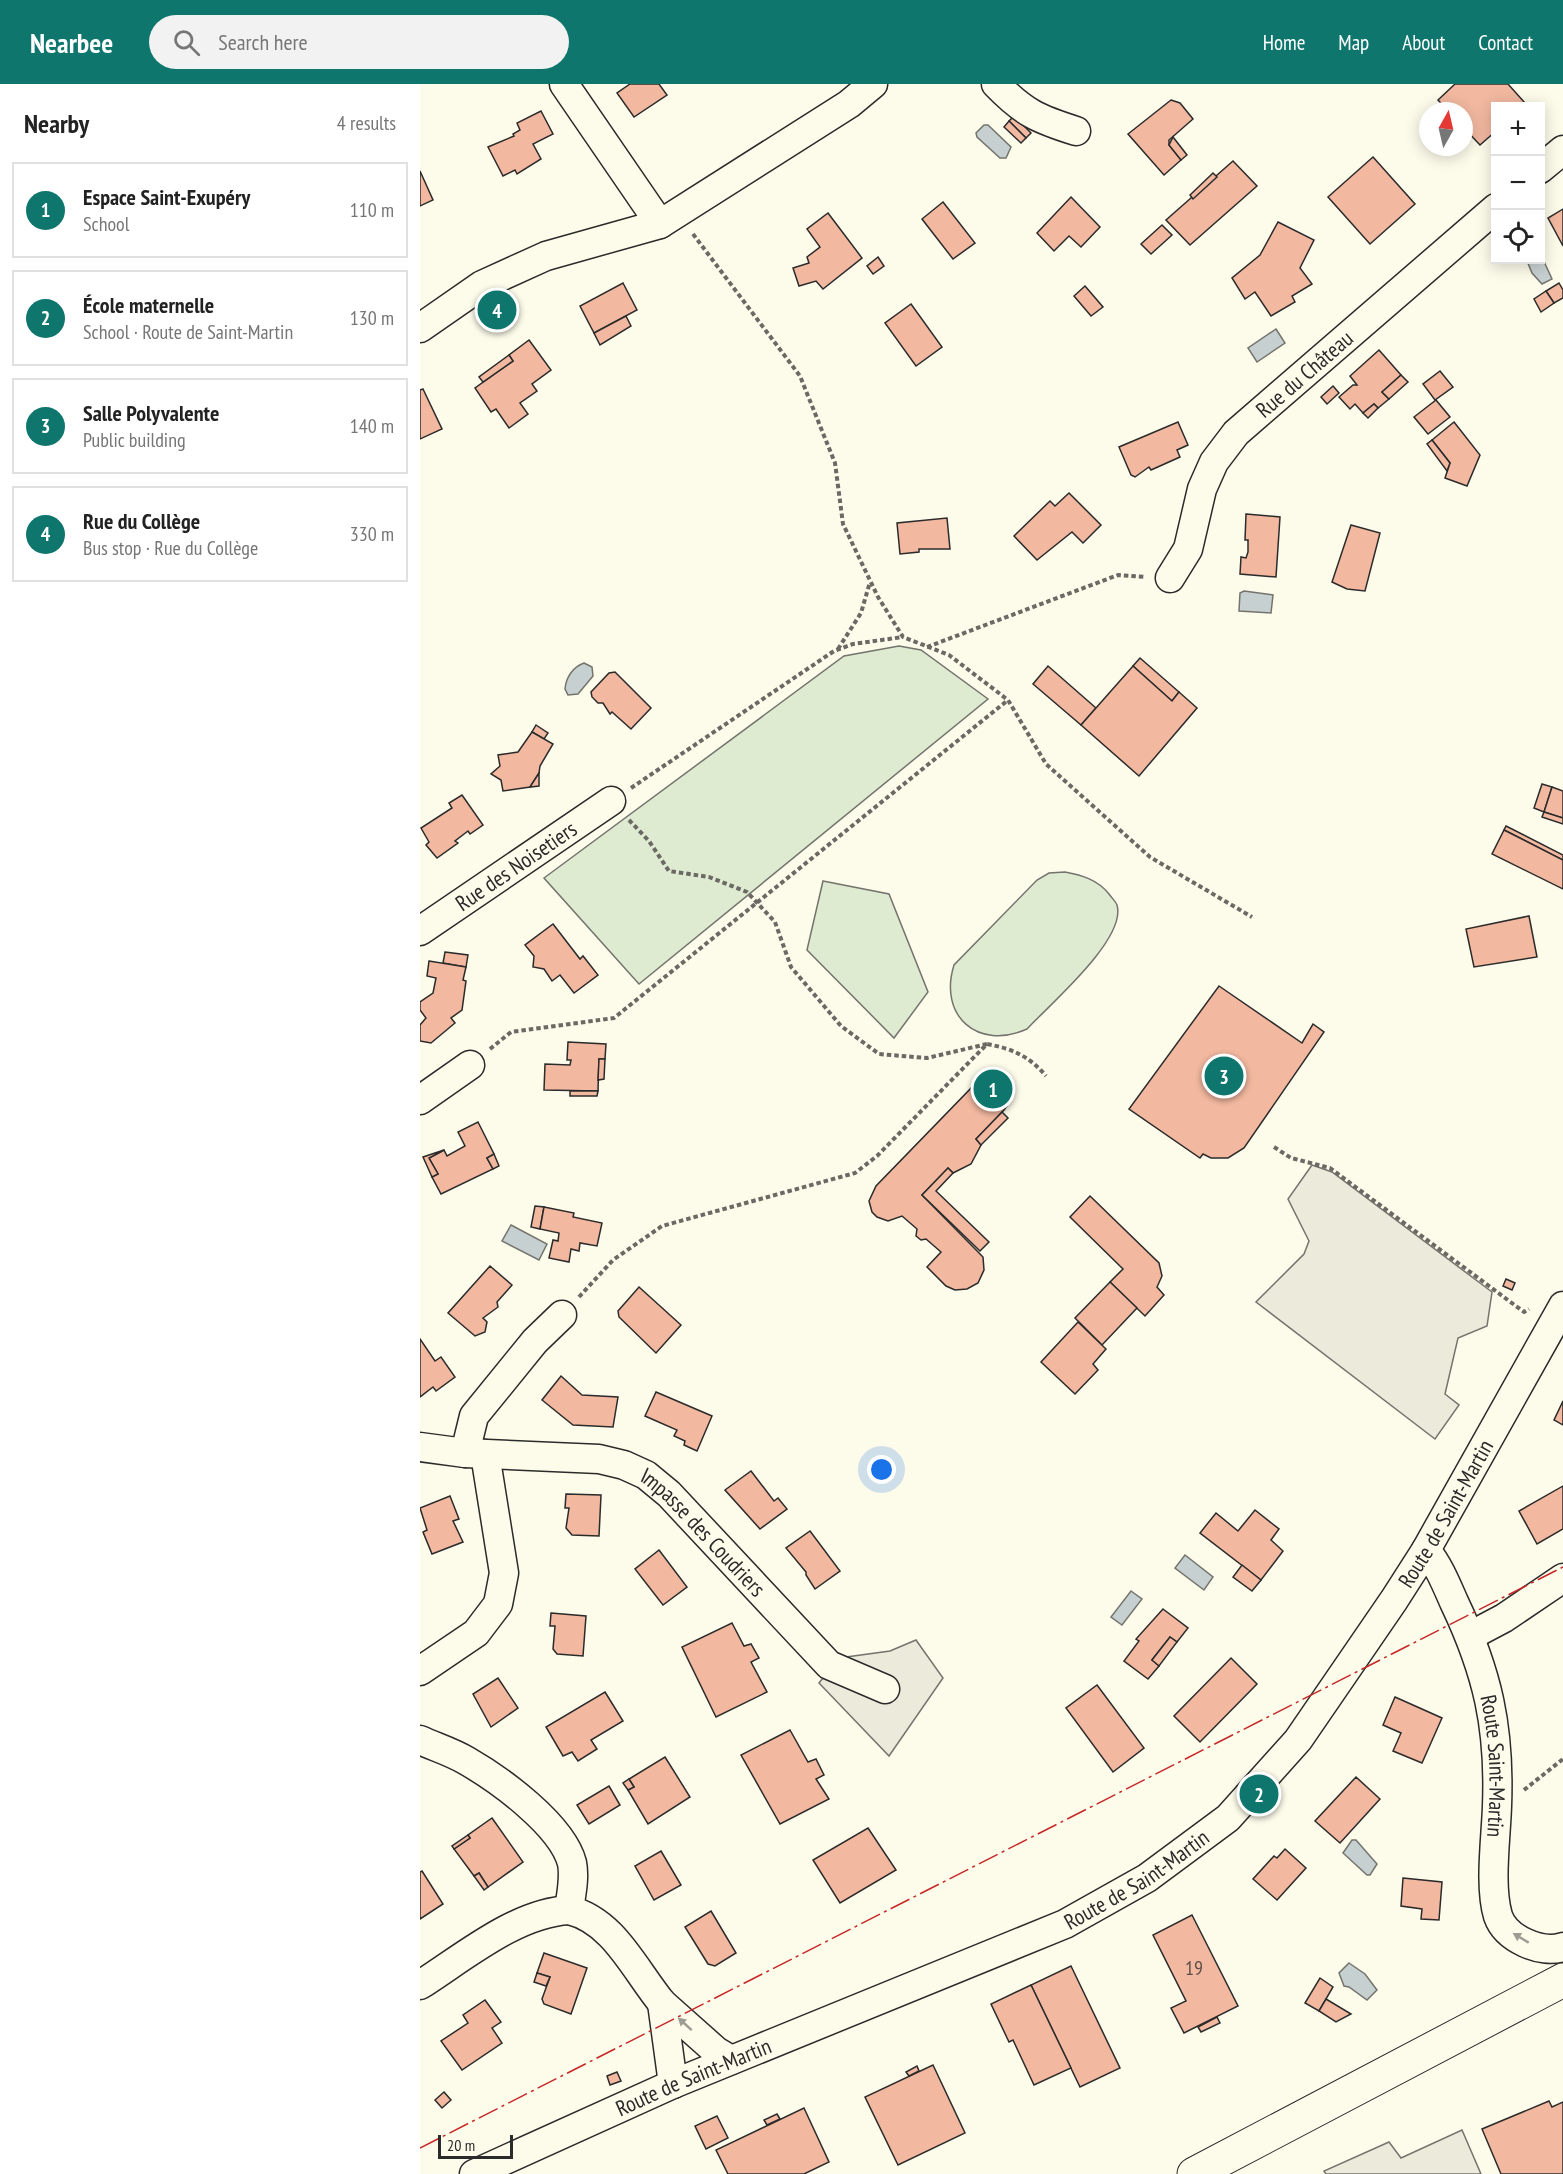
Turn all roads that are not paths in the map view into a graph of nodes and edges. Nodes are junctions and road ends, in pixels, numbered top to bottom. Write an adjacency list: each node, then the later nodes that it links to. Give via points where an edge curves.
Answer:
1 (564, 84): 8 (street)
2 (873, 84): 8 (street, via 849,104)
3 (996, 84): 4 (street, via 1015,104 1039,120)
4 (1076, 131)
5 (1563, 150): 6 (street)
6 (1545, 165)
7 (1494, 210): 10 (street, Rue du Château, via 1236,433 1214,462 1202,489 1188,549)
8 (668, 219): 9 (street, via 546,256 482,285)
9 (420, 328)
10 (1170, 578)
11 (611, 801): 12 (street, Rue des Noisetiers)
12 (420, 931)
13 (470, 1065): 14 (street)
14 (420, 1100)
15 (1563, 1306): 19 (street, Route de Saint-Martin)
16 (562, 1315): 18 (street, via 535,1341 474,1416)
17 (420, 1447): 18 (street, Impasse des Coudriers)
18 (475, 1453): 22 (street, via 504,1573 498,1604 476,1633); 23 (street, Impasse des Coudriers, via 599,1458 646,1475 830,1665)
19 (1426, 1550): 21 (street, Route Saint-Martin); 30 (street, Route de Saint-Martin, via 1298,1740 1228,1818 1156,1871 1065,1924)
20 (1563, 1578): 21 (street)
21 (1470, 1636): 26 (street, Route Saint-Martin, one-way to 21, via 1540,1948 1516,1938 1499,1919 1499,1765 1488,1688)
22 (420, 1671)
23 (885, 1689)
24 (420, 1740): 25 (street, via 467,1761 518,1797 556,1833 572,1864)
25 (569, 1910): 28 (street, via 524,1919); 29 (street, via 583,1913 610,1934)
26 (1563, 1947)
27 (1563, 1980): 33 (main road)
28 (420, 1985)
29 (662, 2003): 30 (street, one-way to 29); 31 (street)
30 (731, 2060): 31 (street, Route de Saint-Martin)
31 (673, 2084): 32 (street, Route de Saint-Martin)
32 (474, 2174)
33 (1194, 2174)

